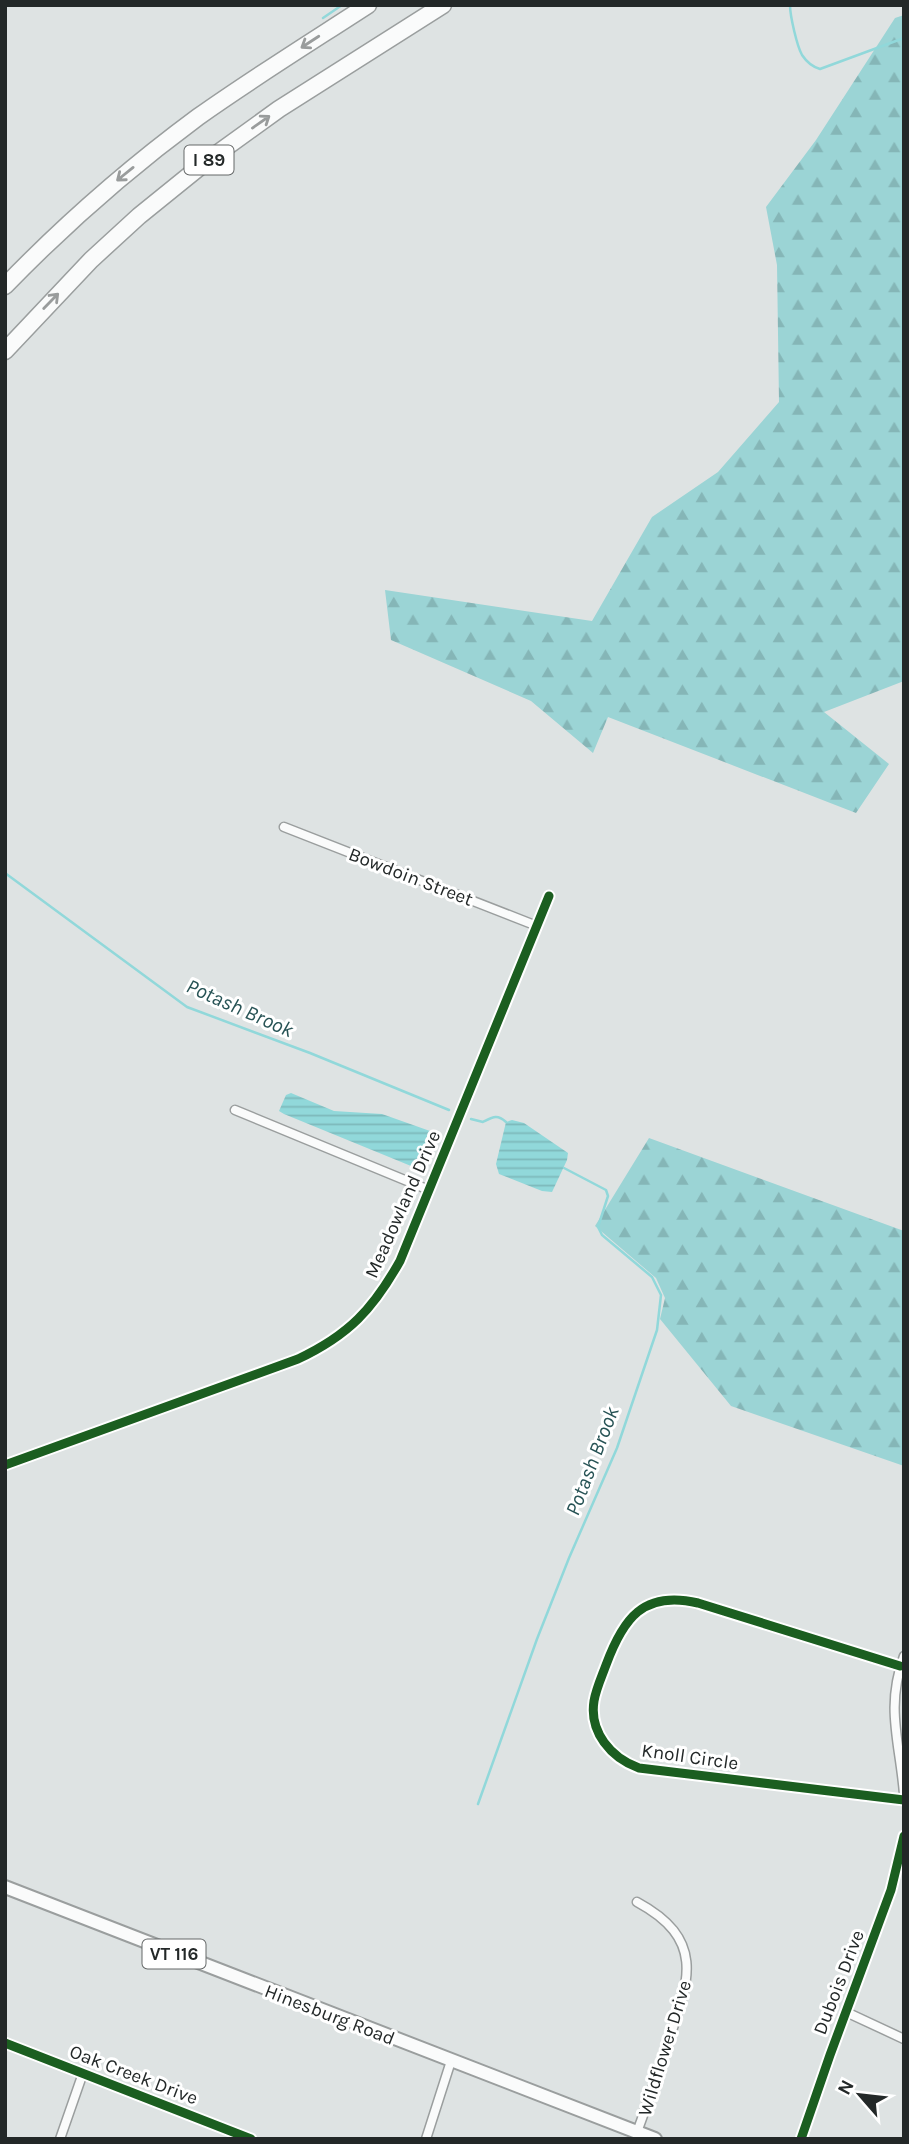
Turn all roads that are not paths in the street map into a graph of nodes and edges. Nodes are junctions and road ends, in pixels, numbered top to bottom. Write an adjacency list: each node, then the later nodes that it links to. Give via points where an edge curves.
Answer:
1 (368, 5): 3 (highway, I 89, one-way to 3, via 167,141 83,210)
2 (443, 5): 4 (highway, I 89, one-way to 2, via 91,260 207,161 279,109)
3 (5, 286)
4 (5, 351)
5 (284, 827): 7 (street, Bowdoin Street)
6 (549, 896): 7 (street, Meadowland Drive)
7 (537, 926): 9 (street, Meadowland Drive)
8 (235, 1110): 9 (street)
9 (429, 1190): 10 (street, Meadowland Drive, via 383,1291 338,1338 298,1359)
10 (5, 1465)
11 (904, 1656): 12 (street)
12 (900, 1666): 13 (street, via 893,1719); 14 (street, Knoll Circle, via 698,1603 667,1600 642,1608 621,1630 594,1709 605,1745 639,1768)
13 (904, 1794)
14 (904, 1800)
15 (904, 1836): 18 (street, Dubois Drive, via 895,1878)
16 (5, 1887): 21 (main road, Hinesburg Road / VT 116)
17 (637, 1902): 23 (street, Wildflower Drive, via 674,1930 688,1966 676,2019)
18 (846, 2012): 19 (street); 28 (street, Dubois Drive)
19 (904, 2039)
20 (5, 2043): 22 (street, Oak Creek Drive)
21 (451, 2061): 23 (main road, Hinesburg Road / VT 116); 26 (street)
22 (83, 2073): 24 (street); 25 (street, Oak Creek Drive)
23 (637, 2132): 27 (main road, Hinesburg Road / VT 116)
24 (60, 2139)
25 (251, 2139)
26 (426, 2139)
27 (655, 2139)
28 (801, 2139)

